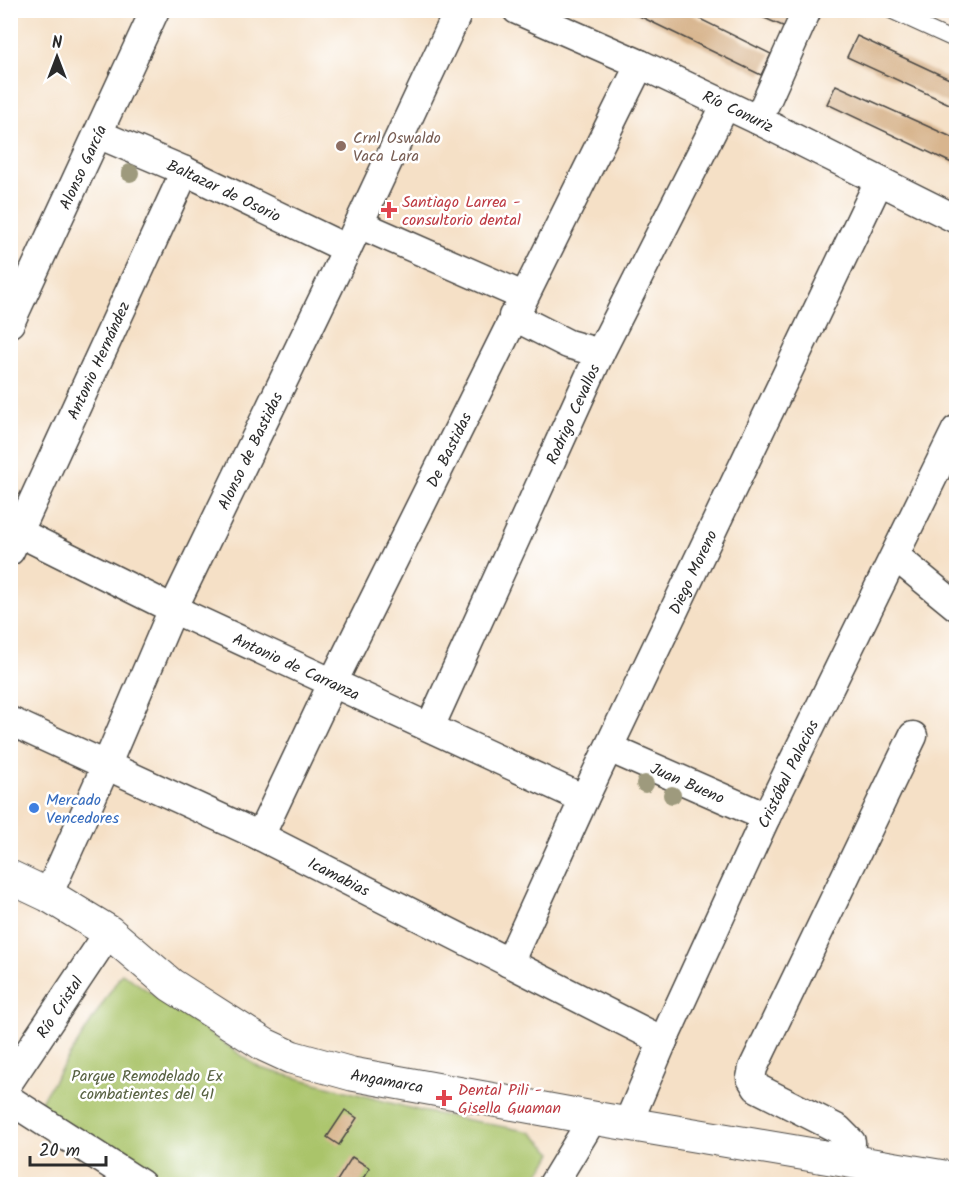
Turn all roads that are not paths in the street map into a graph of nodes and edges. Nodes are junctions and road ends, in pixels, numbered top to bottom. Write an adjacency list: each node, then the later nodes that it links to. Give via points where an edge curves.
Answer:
1 (155, 10): 10 (street, Alonso García)
2 (459, 10): 14 (street, Alonso de Bastidas)
3 (517, 10): 7 (street, Río Conuriz)
4 (807, 10): 9 (street)
5 (888, 10): 6 (lane)
6 (957, 41)
7 (639, 64): 8 (street, Río Conuriz); 16 (street, De Bastidas)
8 (725, 106): 9 (street, Río Conuriz); 18 (street, Rodrigo Cevallos)
9 (758, 120): 12 (street, Río Conuriz)
10 (98, 134): 11 (street, Baltazar de Osorio); 17 (street, Alonso García)
11 (185, 171): 15 (street, Baltazar de Osorio); 20 (street, Antonio Hernández)
12 (879, 181): 13 (street, Río Conuriz); 28 (street, Diego Moreno)
13 (957, 219)
14 (359, 224): 15 (street, Alonso de Bastidas); 16 (street)
15 (347, 249): 23 (street, Alonso de Bastidas)
16 (518, 306): 18 (street, via 568,344); 24 (street, De Bastidas)
17 (10, 323)
18 (600, 353): 26 (street, Rodrigo Cevallos)
19 (955, 439): 21 (street, Cristóbal Palacios)
20 (13, 537): 23 (street, Antonio de Carranza)
21 (895, 556): 22 (street); 31 (street, Cristóbal Palacios)
22 (957, 606)
23 (173, 609): 24 (street, Antonio de Carranza); 29 (street, Alonso de Bastidas)
24 (333, 682): 26 (street, Antonio de Carranza); 32 (street, De Bastidas)
25 (10, 721): 29 (street, Icamabias)
26 (430, 727): 30 (street, Antonio de Carranza)
27 (913, 736): 42 (street, via 751,1078 757,1088 838,1129 851,1142)
28 (609, 748): 30 (street, Diego Moreno); 31 (street, Juan Bueno)
29 (106, 766): 32 (street, Icamabias); 34 (street, Alonso de Bastidas)
30 (584, 799): 36 (street, Diego Moreno)
31 (766, 817): 37 (street, Cristóbal Palacios)
32 (260, 836): 36 (street, Icamabias)
33 (10, 877): 34 (street, Angamarca)
34 (48, 895): 35 (street, Angamarca)
35 (109, 932): 38 (street, Río Cristal); 40 (street, Angamarca, via 171,985 265,1045 291,1057 352,1074)
36 (509, 963): 37 (street, Icamabias)
37 (663, 1041): 41 (street, Cristóbal Palacios)
38 (10, 1080)
39 (10, 1100): 44 (street)
40 (593, 1118): 41 (street, Angamarca); 45 (street)
41 (628, 1123): 42 (street, Angamarca)
42 (850, 1160): 43 (street, Angamarca)
43 (957, 1179)
44 (141, 1185)
45 (553, 1185)

